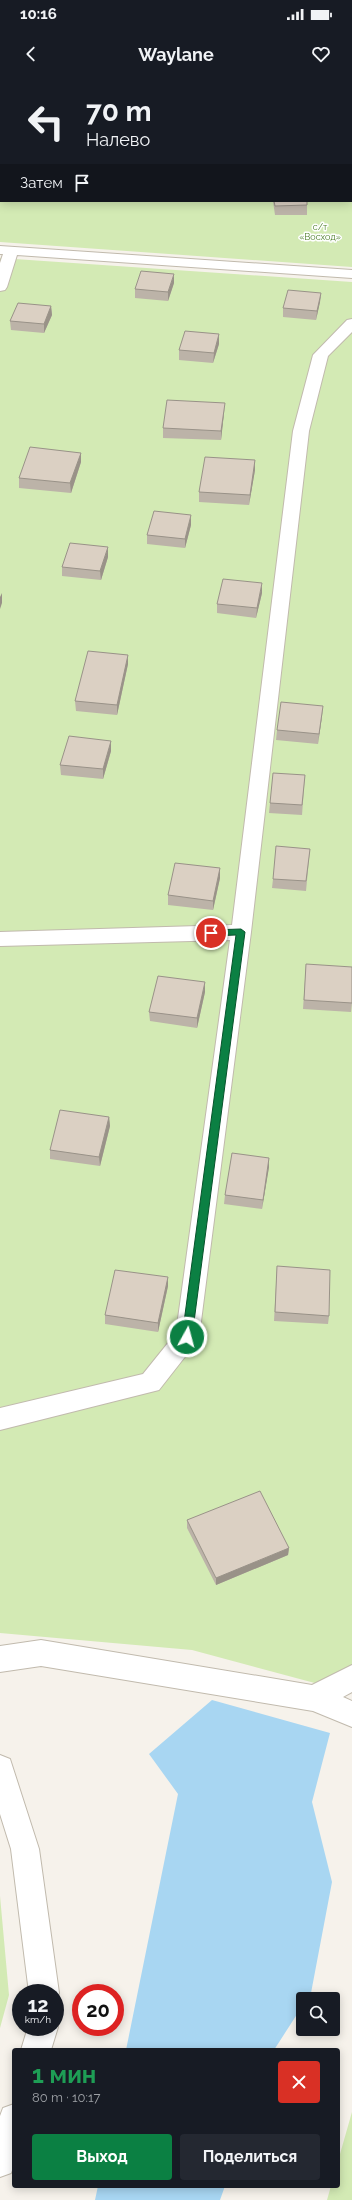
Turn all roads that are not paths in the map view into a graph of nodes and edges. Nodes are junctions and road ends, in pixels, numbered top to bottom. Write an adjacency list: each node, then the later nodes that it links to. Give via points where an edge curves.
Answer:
1 (5, 251): 2 (street); 3 (street)
2 (352, 274)
3 (0, 287)
4 (352, 322): 5 (street, via 321,355 301,432)
5 (241, 932): 6 (street); 7 (street, via 187,1337 150,1383)
6 (0, 939)
7 (0, 1419)
8 (0, 1659): 10 (street, via 42,1653)
9 (352, 1678): 10 (street)
10 (313, 1698): 11 (street)
11 (352, 1714)
12 (0, 1769): 13 (street, via 25,1849)
13 (43, 1984)
14 (40, 2036): 15 (street)
15 (37, 2048)
16 (12, 2125): 17 (street)
17 (0, 2162)

